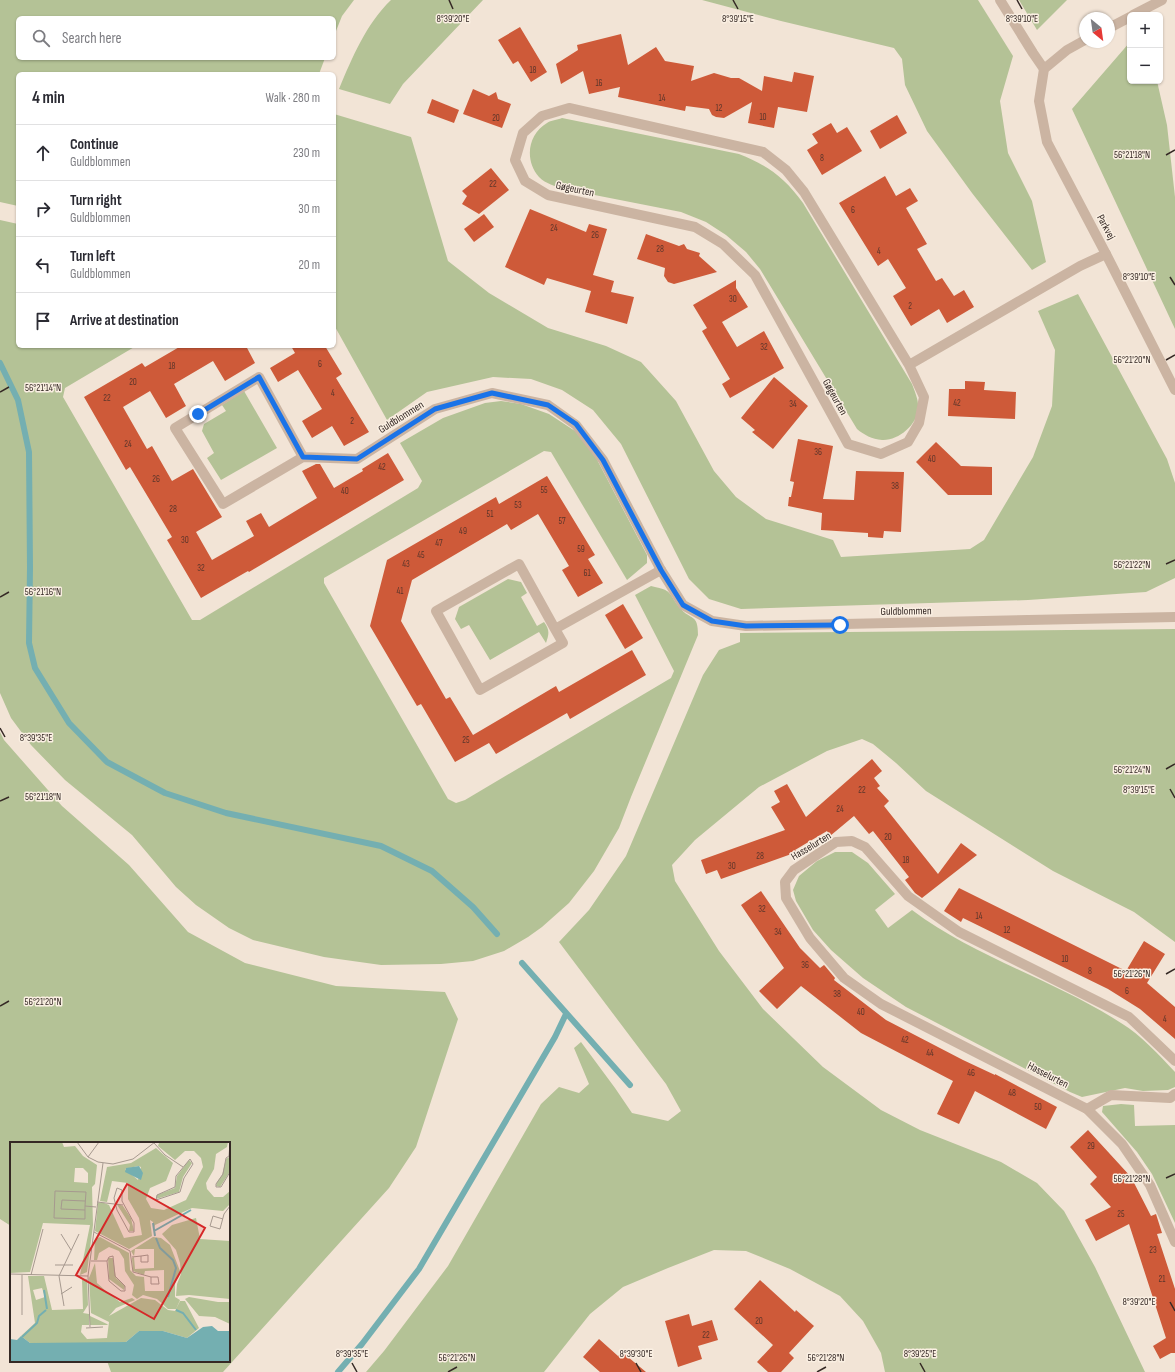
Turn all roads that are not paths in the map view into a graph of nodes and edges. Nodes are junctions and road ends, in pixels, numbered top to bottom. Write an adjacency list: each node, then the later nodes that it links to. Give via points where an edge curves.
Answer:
1 (1000, 0): 7 (street)
2 (1162, 0): 3 (street)
3 (1139, 12)
4 (1127, 19): 5 (street)
5 (1115, 25)
6 (1079, 43): 7 (street)
7 (1044, 69): 8 (street, Parkvej, via 1038,101 1047,142)
8 (1106, 254): 9 (street, via 1080,266); 10 (street, Parkvej)
9 (909, 365): 9 (street, Gøgeurten, via 804,192 786,170 762,152 569,108 542,116 523,133 515,160 525,181 548,195 695,227 723,244 755,275 848,444 881,454 908,442 919,423 924,397)
10 (1175, 390)
11 (303, 457): 11 (street, via 223,504 175,428 259,377); 12 (street, Guldblommen, via 357,459 435,409 492,393 548,405 576,424 603,460)
12 (661, 570): 13 (street, Guldblommen, via 683,605 712,621 746,626); 14 (street)
13 (1175, 617)
14 (555, 629): 14 (street, via 563,643 480,690 436,611 519,564)
15 (1175, 1061): 17 (street, Hasselurten, via 1129,1017 959,932 908,896 865,847 852,841 836,842 794,870 785,882 786,898 810,938 848,981 881,1004)
16 (1175, 1094): 17 (street, via 1170,1098 1111,1095)
17 (1087, 1109): 18 (street, Hasselurten, via 1122,1144 1150,1185)
18 (1175, 1242)

